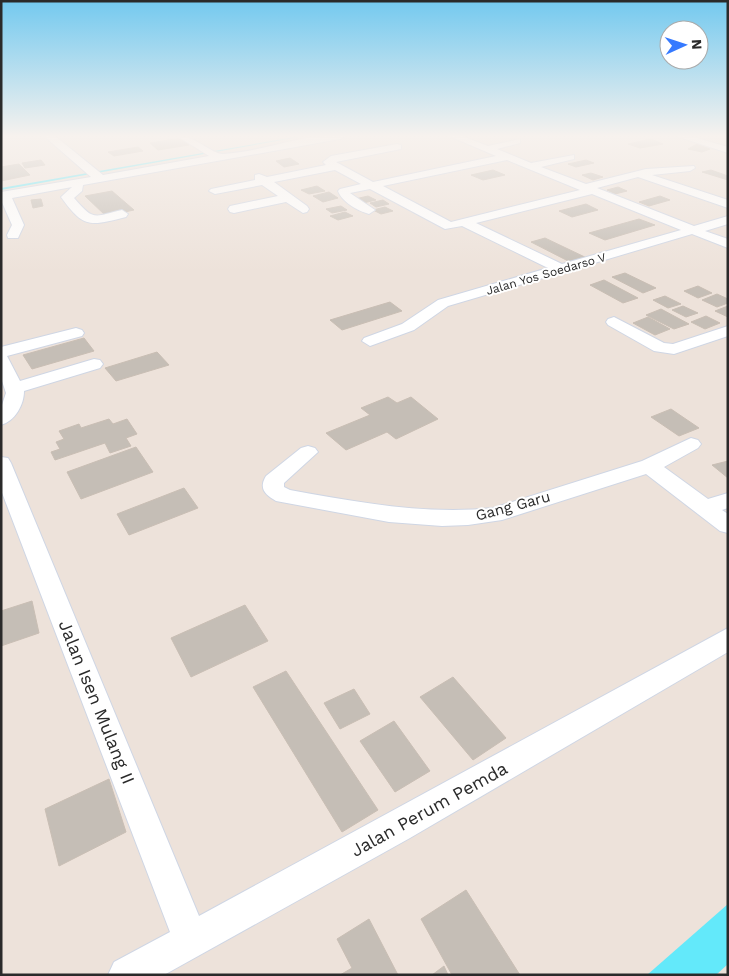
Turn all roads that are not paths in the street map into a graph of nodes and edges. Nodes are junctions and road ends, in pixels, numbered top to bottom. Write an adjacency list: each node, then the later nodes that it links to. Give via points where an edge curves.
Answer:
1 (265, 181): 14 (street)
2 (85, 182): 9 (street)
3 (262, 182): 11 (street)
4 (361, 182): 10 (street)
5 (385, 182): 10 (street)
6 (568, 182): 12 (street)
7 (615, 182): 12 (street)
8 (661, 182): 15 (street)
9 (77, 183): 13 (street); 19 (street, via 78,189 67,197 85,218 95,220)
10 (368, 185): 18 (street, via 343,193); 21 (street, via 449,226)
11 (214, 190)
12 (588, 190): 21 (street); 22 (street)
13 (6, 192): 23 (street, via 18,225)
14 (288, 198): 16 (street); 17 (street)
15 (728, 204)
16 (234, 209)
17 (303, 209)
18 (369, 210)
19 (122, 214)
20 (728, 220): 22 (street, Jalan Yos Soedarso V)
21 (463, 222): 25 (street)
22 (695, 231): 24 (street); 25 (street, Jalan Yos Soedarso V)
23 (13, 235)
24 (728, 244)
25 (564, 270): 29 (street, Jalan Yos Soedarso V, via 443,303 408,327)
26 (614, 322): 27 (street, via 667,349 679,349)
27 (728, 331)
28 (76, 333): 30 (street)
29 (370, 341)
30 (1, 352)
31 (1, 359): 33 (street)
32 (94, 364): 33 (street)
33 (15, 388): 34 (street, via 12,407)
34 (1, 419)
35 (691, 444): 38 (street)
36 (308, 452): 38 (street, Gang Garu, via 273,481 272,490 294,498 428,518 494,515)
37 (1, 463): 43 (street, Jalan Isen Mulang II)
38 (649, 466): 40 (street)
39 (728, 500): 40 (street)
40 (707, 507): 41 (street)
41 (728, 525)
42 (728, 639): 43 (street, Jalan Perum Pemda)
43 (192, 941): 44 (street, Jalan Perum Pemda)
44 (127, 975)

